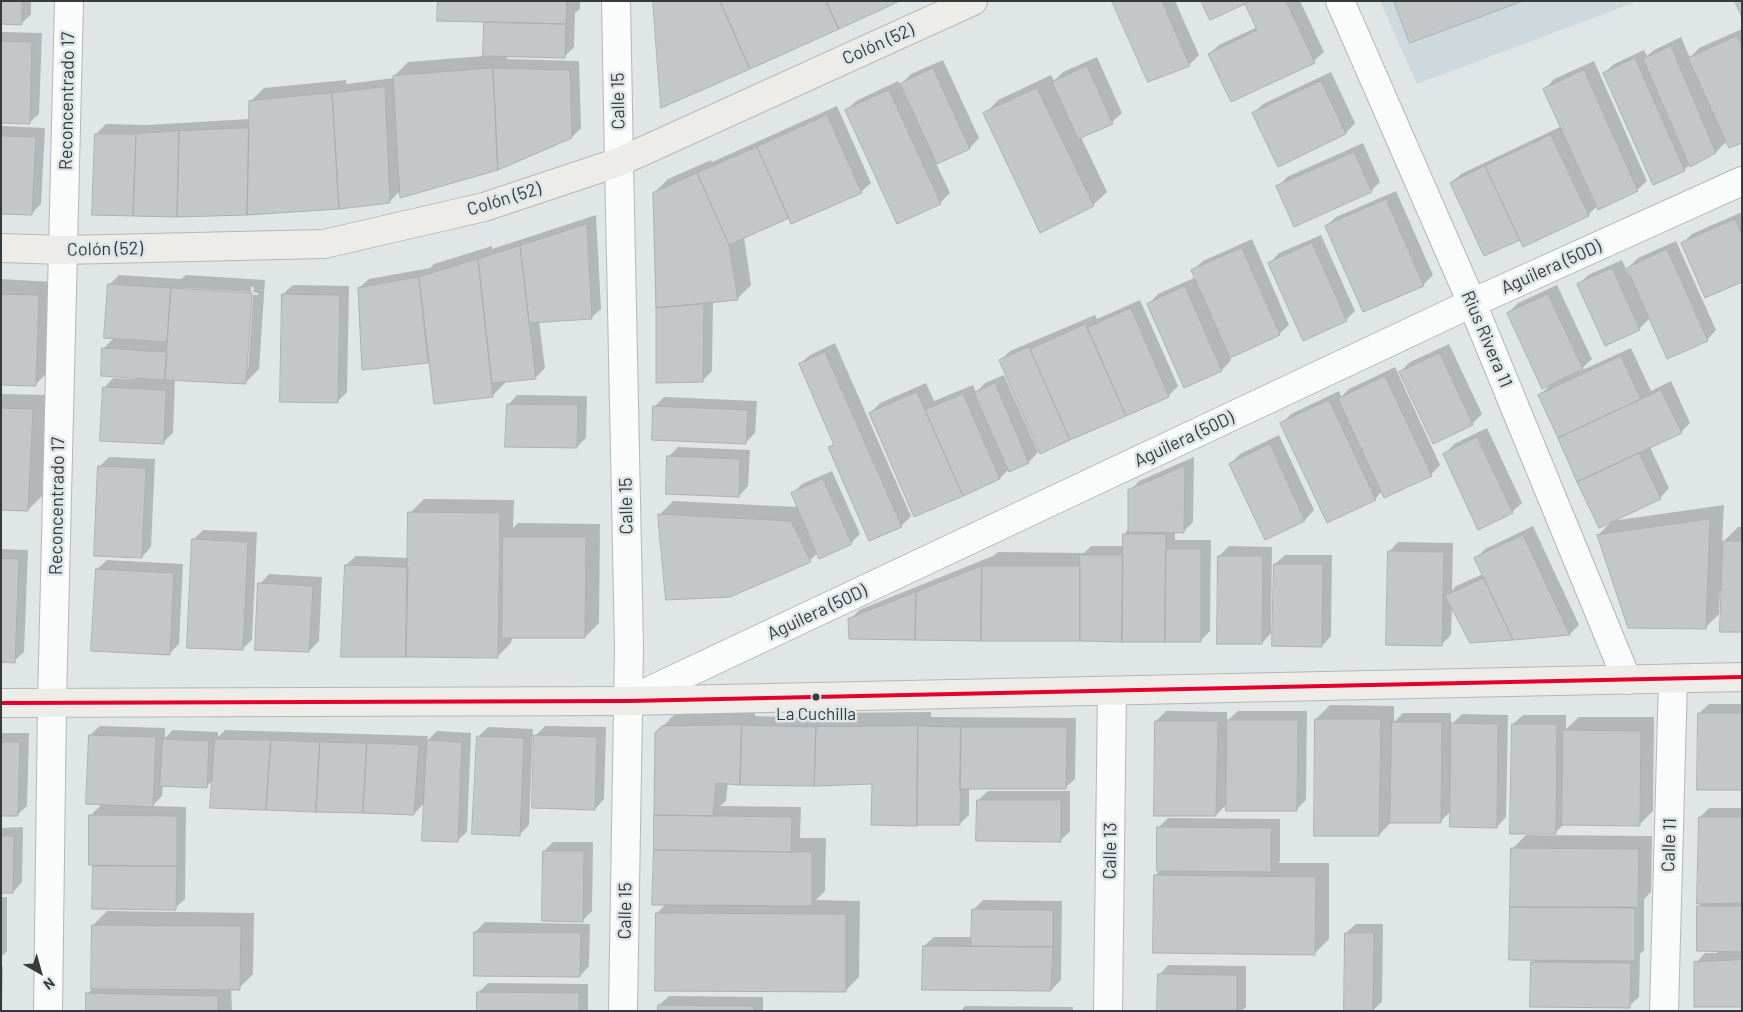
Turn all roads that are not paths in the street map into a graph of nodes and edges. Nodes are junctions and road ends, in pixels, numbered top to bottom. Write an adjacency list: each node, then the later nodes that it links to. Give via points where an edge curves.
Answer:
1 (69, 1): 8 (street, Reconcentrado 17)
2 (616, 1): 5 (street, Calle 15)
3 (973, 1): 5 (main road, Colón (52))
4 (1340, 1): 9 (street, Rius Rivera 11)
5 (619, 162): 8 (main road, Colón (52), via 484,207 324,244); 14 (street, Calle 15)
6 (1742, 181): 9 (street, Aguilera (50D))
7 (1, 248): 8 (main road, Colón (52))
8 (63, 250): 15 (street, Reconcentrado 17)
9 (1472, 303): 12 (street, Rius Rivera 11); 14 (street, Aguilera (50D))
10 (1742, 678): 11 (main road)
11 (1673, 679): 12 (main road); 20 (street, Calle 11)
12 (1627, 680): 13 (main road)
13 (1112, 691): 14 (main road); 19 (street, Calle 13)
14 (628, 701): 15 (main road); 18 (street, Calle 15)
15 (52, 702): 16 (main road); 17 (street, Reconcentrado 17)
16 (1, 703)
17 (48, 1011)
18 (623, 1011)
19 (1108, 1011)
20 (1664, 1011)

